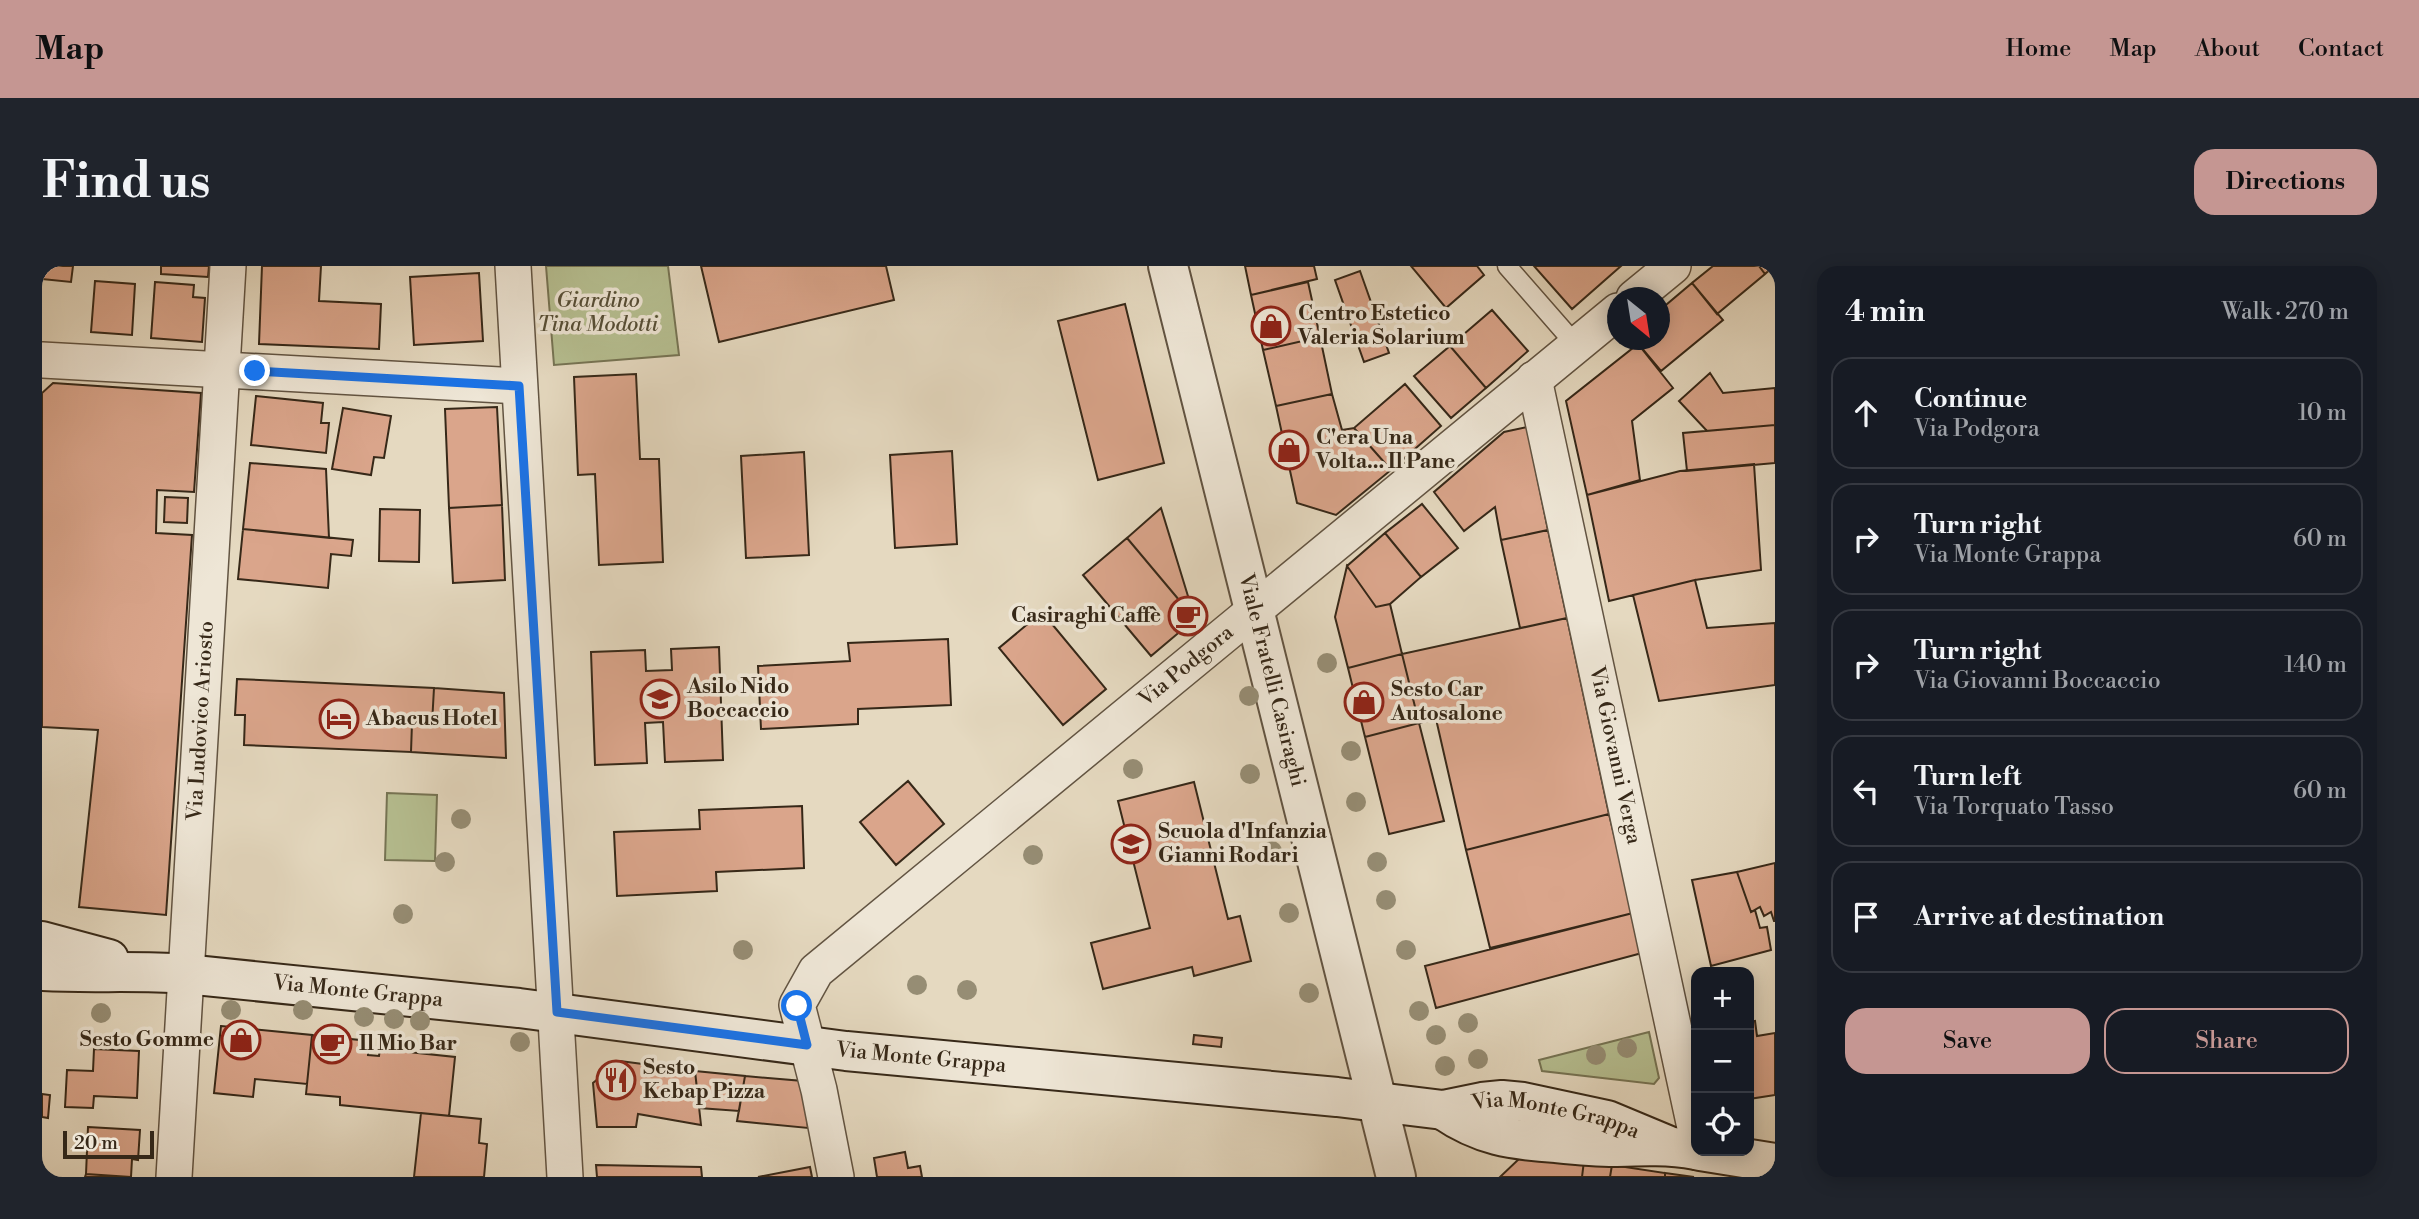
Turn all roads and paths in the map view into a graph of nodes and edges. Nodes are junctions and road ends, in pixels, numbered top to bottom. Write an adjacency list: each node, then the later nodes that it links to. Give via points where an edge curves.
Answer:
1 (228, 266): 10 (street, Via Ludovico Ariosto)
2 (513, 266): 12 (street)
3 (1168, 266): 13 (main road, Viale Fratelli Casiraghi)
4 (1507, 266): 8 (lane)
5 (1673, 266): 6 (street)
6 (1647, 287)
7 (1607, 320): 8 (street, Via Podgora)
8 (1576, 345): 11 (street, Via Podgora)
9 (42, 360): 10 (street)
10 (221, 369): 12 (street); 16 (street, Via Ludovico Ariosto)
11 (1534, 379): 13 (street, Via Podgora); 20 (street, Via Giovanni Verga)
12 (519, 386): 17 (street)
13 (1254, 610): 18 (street, Via Podgora, via 816,971 797,1006); 19 (main road, Viale Fratelli Casiraghi)
14 (42, 941): 16 (main road)
15 (42, 971): 16 (main road)
16 (166, 972): 17 (main road, Via Monte Grappa); 22 (street, Via Ludovico Ariosto)
17 (557, 1012): 18 (main road, Via Monte Grappa); 23 (street)
18 (807, 1045): 19 (main road, Via Monte Grappa); 24 (street, Via Podgora)
19 (1377, 1101): 20 (main road, Via Monte Grappa, via 1443,1110 1502,1100 1524,1102); 25 (main road, Viale Fratelli Casiraghi)
20 (1690, 1144): 21 (main road, Via Monte Grappa)
21 (1775, 1163)
22 (174, 1177)
23 (565, 1177)
24 (836, 1177)
25 (1396, 1177)

